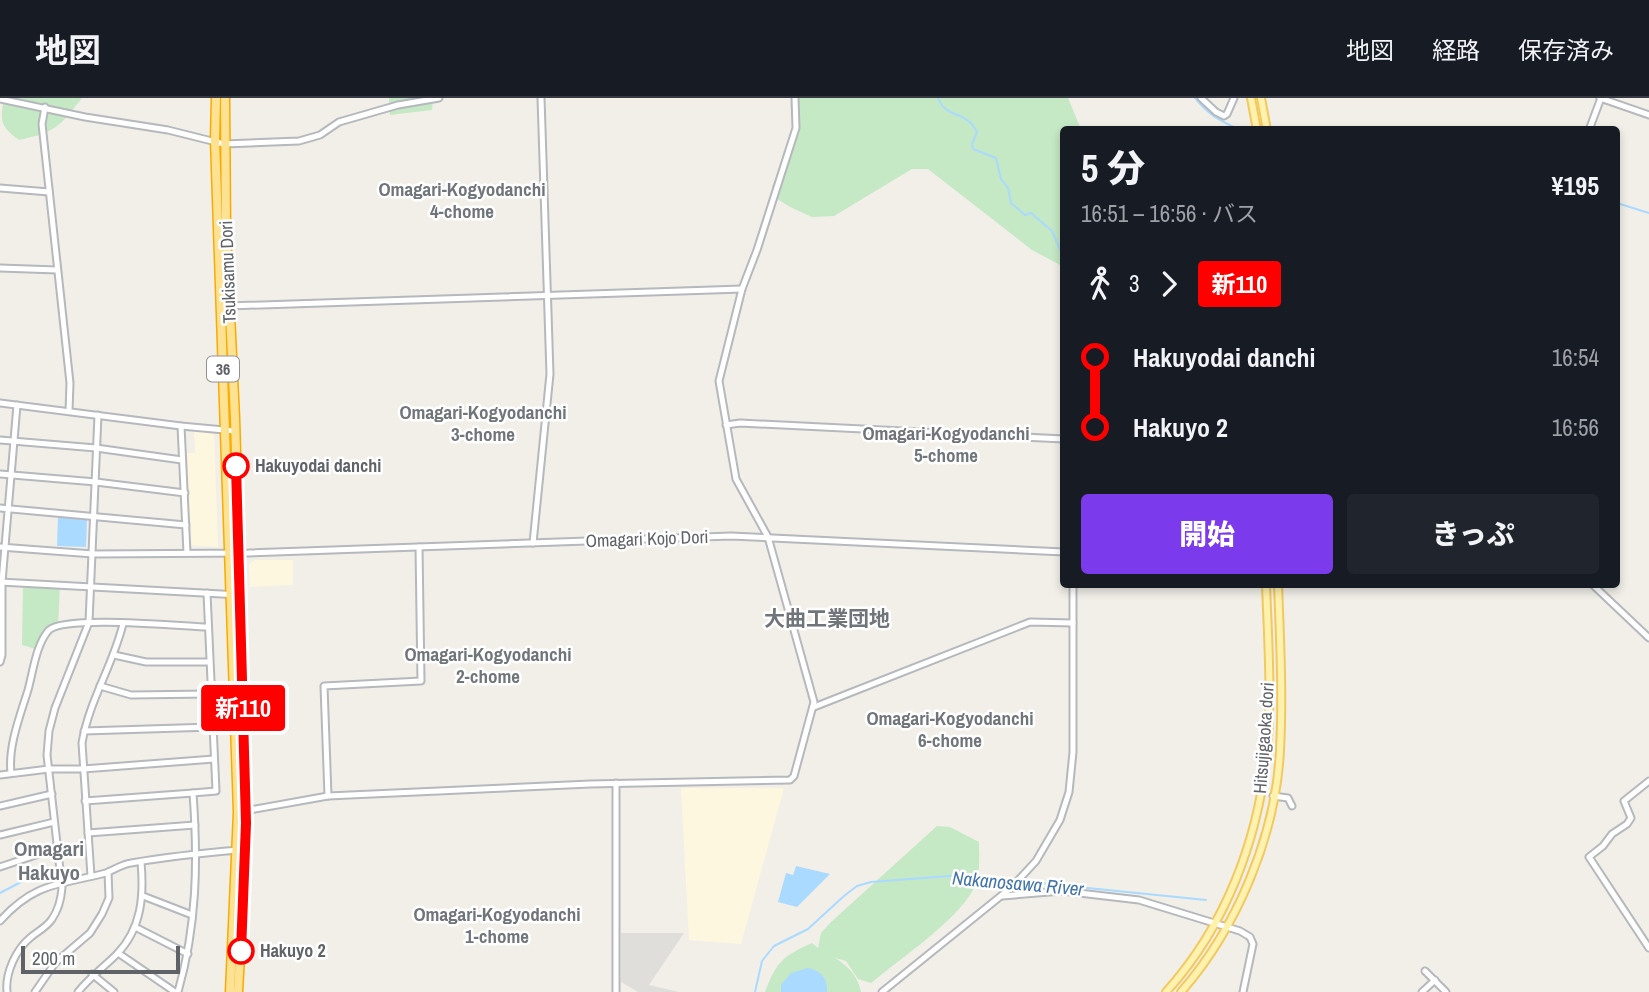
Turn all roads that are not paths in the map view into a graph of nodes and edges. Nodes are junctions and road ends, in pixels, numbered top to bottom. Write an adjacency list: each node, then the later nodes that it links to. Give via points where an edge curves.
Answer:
1 (216, 98): 17 (highway, Tsukisamu Dori / 36)
2 (225, 98): 17 (highway, Tsukisamu Dori / 36)
3 (439, 98): 17 (street, via 339,122 320,135 299,141)
4 (541, 98): 23 (street)
5 (795, 98): 22 (street, via 796,128)
6 (1202, 98): 7 (street, via 1224,116)
7 (1234, 98)
8 (1251, 98): 14 (main road)
9 (1261, 98): 15 (main road)
10 (1600, 98): 13 (street); 16 (street)
11 (0, 99): 12 (street)
12 (45, 107): 17 (street); 19 (street, via 42,124)
13 (1649, 115)
14 (1256, 126)
15 (1266, 126)
16 (1590, 126)
17 (219, 142): 24 (highway, Tsukisamu Dori / 36)
18 (0, 188): 19 (street)
19 (49, 192): 21 (street)
20 (0, 268): 21 (street)
21 (57, 270): 27 (street)
22 (742, 289): 23 (street); 29 (street, via 719,381)
23 (549, 295): 24 (street); 46 (street, via 550,374)
24 (225, 306): 31 (highway, Tsukisamu Dori / 36)
25 (0, 402): 26 (street)
26 (17, 405): 27 (street); 34 (street)
27 (69, 411): 28 (street)
28 (98, 415): 30 (street); 35 (street)
29 (726, 425): 32 (street); 45 (street, via 736,478)
30 (181, 426): 31 (street); 36 (street)
31 (230, 430): 51 (highway, Tsukisamu Dori / 36)
32 (1060, 439)
33 (0, 440): 34 (street)
34 (13, 441): 35 (street); 38 (street)
35 (96, 448): 36 (street); 39 (street)
36 (182, 460): 40 (street)
37 (0, 474): 38 (street)
38 (10, 475): 39 (street); 42 (street)
39 (96, 482): 40 (street); 43 (street)
40 (185, 493): 44 (street)
41 (0, 508): 42 (street)
42 (8, 509): 43 (street); 48 (street)
43 (94, 516): 44 (street); 52 (street)
44 (186, 525): 50 (street)
45 (768, 537): 46 (street, Omagari Kojo Dori); 49 (street, Omagari Kojo Dori); 71 (street)
46 (533, 543): 47 (street, Omagari Kojo Dori)
47 (419, 547): 51 (street, Omagari Kojo Dori); 83 (street, via 421,681 324,686)
48 (2, 548): 52 (street, Omagari Kojo Dori); 53 (street)
49 (1060, 552)
50 (187, 553): 51 (street, Omagari Kojo Dori); 52 (street, Omagari Kojo Dori)
51 (233, 553): 60 (highway, Tsukisamu Dori / 36)
52 (93, 554): 58 (street)
53 (1, 582): 58 (street); 67 (street)
54 (1073, 588): 62 (street)
55 (1266, 588): 105 (main road, Hitsujigaoka dori, via 1269,694 1264,774 1247,853)
56 (1278, 588): 84 (main road, Hitsujigaoka dori, via 1281,738)
57 (1596, 588): 65 (street)
58 (92, 589): 59 (street); 61 (street)
59 (207, 593): 60 (street); 64 (street)
60 (235, 595): 88 (highway, Tsukisamu Dori / 36)
61 (89, 622): 63 (street); 75 (street, via 55,708 49,732); 77 (street, via 51,628 42,640 9,758)
62 (1073, 623): 71 (street, via 1030,622); 102 (street, via 1069,792 1060,820 1036,860)
63 (122, 624): 64 (street); 66 (street)
64 (208, 627): 68 (street)
65 (1649, 638)
66 (114, 655): 68 (street, via 146,662); 69 (street)
67 (0, 662)
68 (209, 662): 70 (street)
69 (100, 686): 70 (street, via 131,695); 73 (street)
70 (210, 694): 72 (street)
71 (814, 707): 80 (street, via 790,780)
72 (212, 727): 73 (street); 74 (street)
73 (84, 731): 76 (street)
74 (214, 759): 76 (street); 81 (street, via 216,791)
75 (49, 769): 76 (street); 77 (street); 82 (street)
76 (83, 769): 85 (street)
77 (11, 773): 78 (street)
78 (0, 775)
79 (1649, 781): 108 (street, via 1624,801 1630,818 1627,824 1588,857)
80 (616, 783): 83 (street); 121 (street)
81 (193, 793): 85 (street); 90 (street)
82 (52, 794): 86 (street); 89 (street)
83 (328, 796): 88 (street)
84 (1273, 796): 87 (street, via 1288,798); 106 (main road, Hitsujigaoka dori, via 1260,853)
85 (85, 801): 91 (street)
86 (0, 806)
87 (1292, 806)
88 (242, 812): 94 (highway, Tsukisamu Dori / 36)
89 (54, 822): 92 (street); 93 (street)
90 (195, 825): 91 (street); 95 (street)
91 (88, 832): 99 (street)
92 (0, 835)
93 (57, 848): 97 (street); 100 (street)
94 (241, 850): 95 (street); 119 (highway, Tsukisamu Dori / 36); 120 (highway, Tsukisamu Dori / 36)
95 (197, 855): 96 (street); 103 (street)
96 (141, 862): 98 (street); 101 (street)
97 (0, 867)
98 (108, 872): 99 (street); 115 (street, via 109,898 90,933 55,963)
99 (91, 876): 100 (street)
100 (61, 882): 104 (street, via 16,903); 114 (street, via 60,905 51,922 15,957)
101 (143, 896): 103 (street); 107 (street)
102 (1002, 896): 105 (street, via 1062,891 1139,900); 122 (street)
103 (192, 915): 110 (street)
104 (0, 921)
105 (1215, 922): 106 (street); 123 (main road, Hitsujigaoka dori)
106 (1228, 926): 124 (main road, Hitsujigaoka dori); 125 (street, via 1250,936 1253,944)
107 (135, 927): 109 (street); 110 (street)
108 (1649, 948)
109 (118, 953): 112 (street); 118 (street)
110 (188, 954): 118 (street)
111 (1425, 971): 113 (street)
112 (92, 974): 116 (street); 117 (street)
113 (1435, 980): 126 (street); 127 (street)
114 (7, 992)
115 (35, 992)
116 (78, 992)
117 (114, 992)
118 (176, 992)
119 (230, 992)
120 (238, 992)
121 (616, 992)
122 (882, 992)
123 (1166, 992)
124 (1181, 992)
125 (1243, 992)
126 (1422, 992)
127 (1446, 992)

